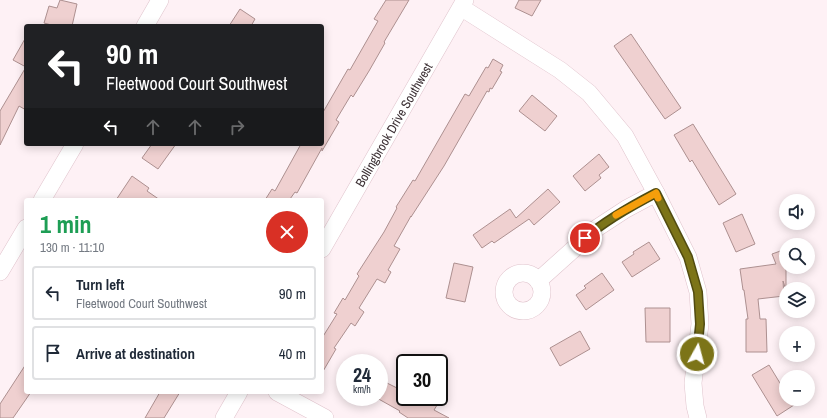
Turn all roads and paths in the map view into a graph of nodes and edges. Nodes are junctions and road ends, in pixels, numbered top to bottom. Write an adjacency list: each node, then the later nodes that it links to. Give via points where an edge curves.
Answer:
1 (160, 0): 3 (street)
2 (464, 4): 5 (street, via 589,93 625,136); 8 (street, Bollingbrook Drive Southwest)
3 (146, 24)
4 (74, 146): 6 (street)
5 (656, 193): 10 (street, via 597,228); 15 (street, via 688,257 698,292 700,324 693,383)
6 (43, 198)
7 (24, 231): 9 (street)
8 (324, 246)
9 (0, 272)
10 (538, 281)
11 (238, 394): 13 (street)
12 (281, 394): 14 (street)
13 (224, 418)
14 (325, 418)
15 (698, 418)

